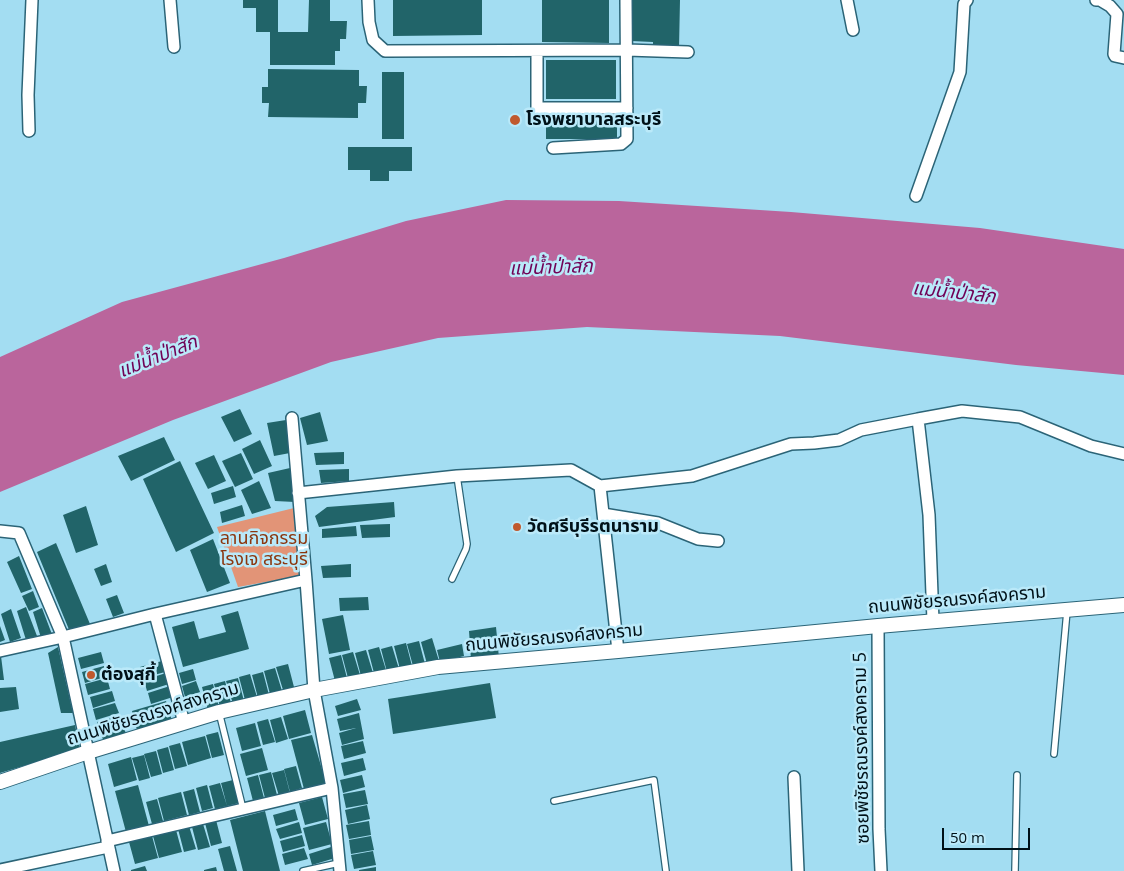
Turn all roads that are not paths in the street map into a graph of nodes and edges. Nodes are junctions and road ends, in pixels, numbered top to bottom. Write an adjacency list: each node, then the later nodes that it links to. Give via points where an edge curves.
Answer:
1 (32, 0): 15 (street)
2 (170, 0): 9 (street)
3 (368, 0): 10 (street, via 373,40 385,51)
4 (626, 0): 11 (street)
5 (847, 0): 8 (street)
6 (967, 0): 17 (street, via 964,4 960,72)
7 (1096, 0): 13 (street, via 1110,6 1117,14 1114,54)
8 (853, 30)
9 (174, 47)
10 (537, 50): 11 (street); 14 (street, via 537,108)
11 (627, 50): 12 (street); 14 (street)
12 (688, 52)
13 (1124, 58)
14 (627, 108): 16 (street, via 627,139 621,144)
15 (29, 130)
16 (553, 148)
17 (916, 196)
18 (292, 418): 23 (street)
19 (918, 419): 20 (street, via 962,411 1020,417 1091,446); 22 (street, via 860,430 839,440 791,444 692,476); 32 (street, via 929,515)
20 (1124, 454)
21 (457, 476): 22 (street, via 571,470); 23 (street); 28 (lane, via 467,544)
22 (600, 486): 24 (street)
23 (298, 493): 27 (street)
24 (603, 514): 26 (street, via 658,523 698,539); 36 (street)
25 (0, 532): 34 (street, via 19,533)
26 (718, 541)
27 (306, 580): 31 (street); 37 (street)
28 (452, 580)
29 (1124, 605): 30 (street, ถนนพิชัยรณรงค์สงคราม)
30 (1067, 610): 32 (street, ถนนพิชัยรณรงค์สงคราม); 41 (lane)
31 (155, 614): 34 (street); 39 (street)
32 (933, 621): 33 (street, ถนนพิชัยรณรงค์สงคราม)
33 (878, 626): 36 (street, ถนนพิชัยรณรงค์สงคราม); 55 (street, ซอยพิชัยรณรงค์สงคราม 5)
34 (63, 638): 35 (street); 40 (street)
35 (0, 651)
36 (618, 651): 37 (street, ถนนพิชัยรณรงค์สงคราม, via 438,667)
37 (314, 690): 38 (street, ถนนพิชัยรณรงค์สงคราม); 45 (street)
38 (219, 712): 39 (street, ถนนพิชัยรณรงค์สงคราม); 47 (lane)
39 (184, 723): 40 (street, ถนนพิชัยรณรงค์สงคราม)
40 (88, 752): 44 (street, ถนนพิชัยรณรงค์สงคราม); 48 (street)
41 (1054, 754)
42 (1017, 775): 56 (lane)
43 (794, 777): 54 (street)
44 (0, 782)
45 (332, 788): 47 (street); 49 (street)
46 (554, 801): 53 (lane, via 654,780)
47 (243, 808): 48 (street)
48 (108, 844): 50 (street); 51 (street)
49 (339, 867): 52 (lane)
50 (0, 870)
51 (114, 871)
52 (303, 871)
53 (666, 871)
54 (798, 871)
55 (881, 871)
56 (1015, 871)

